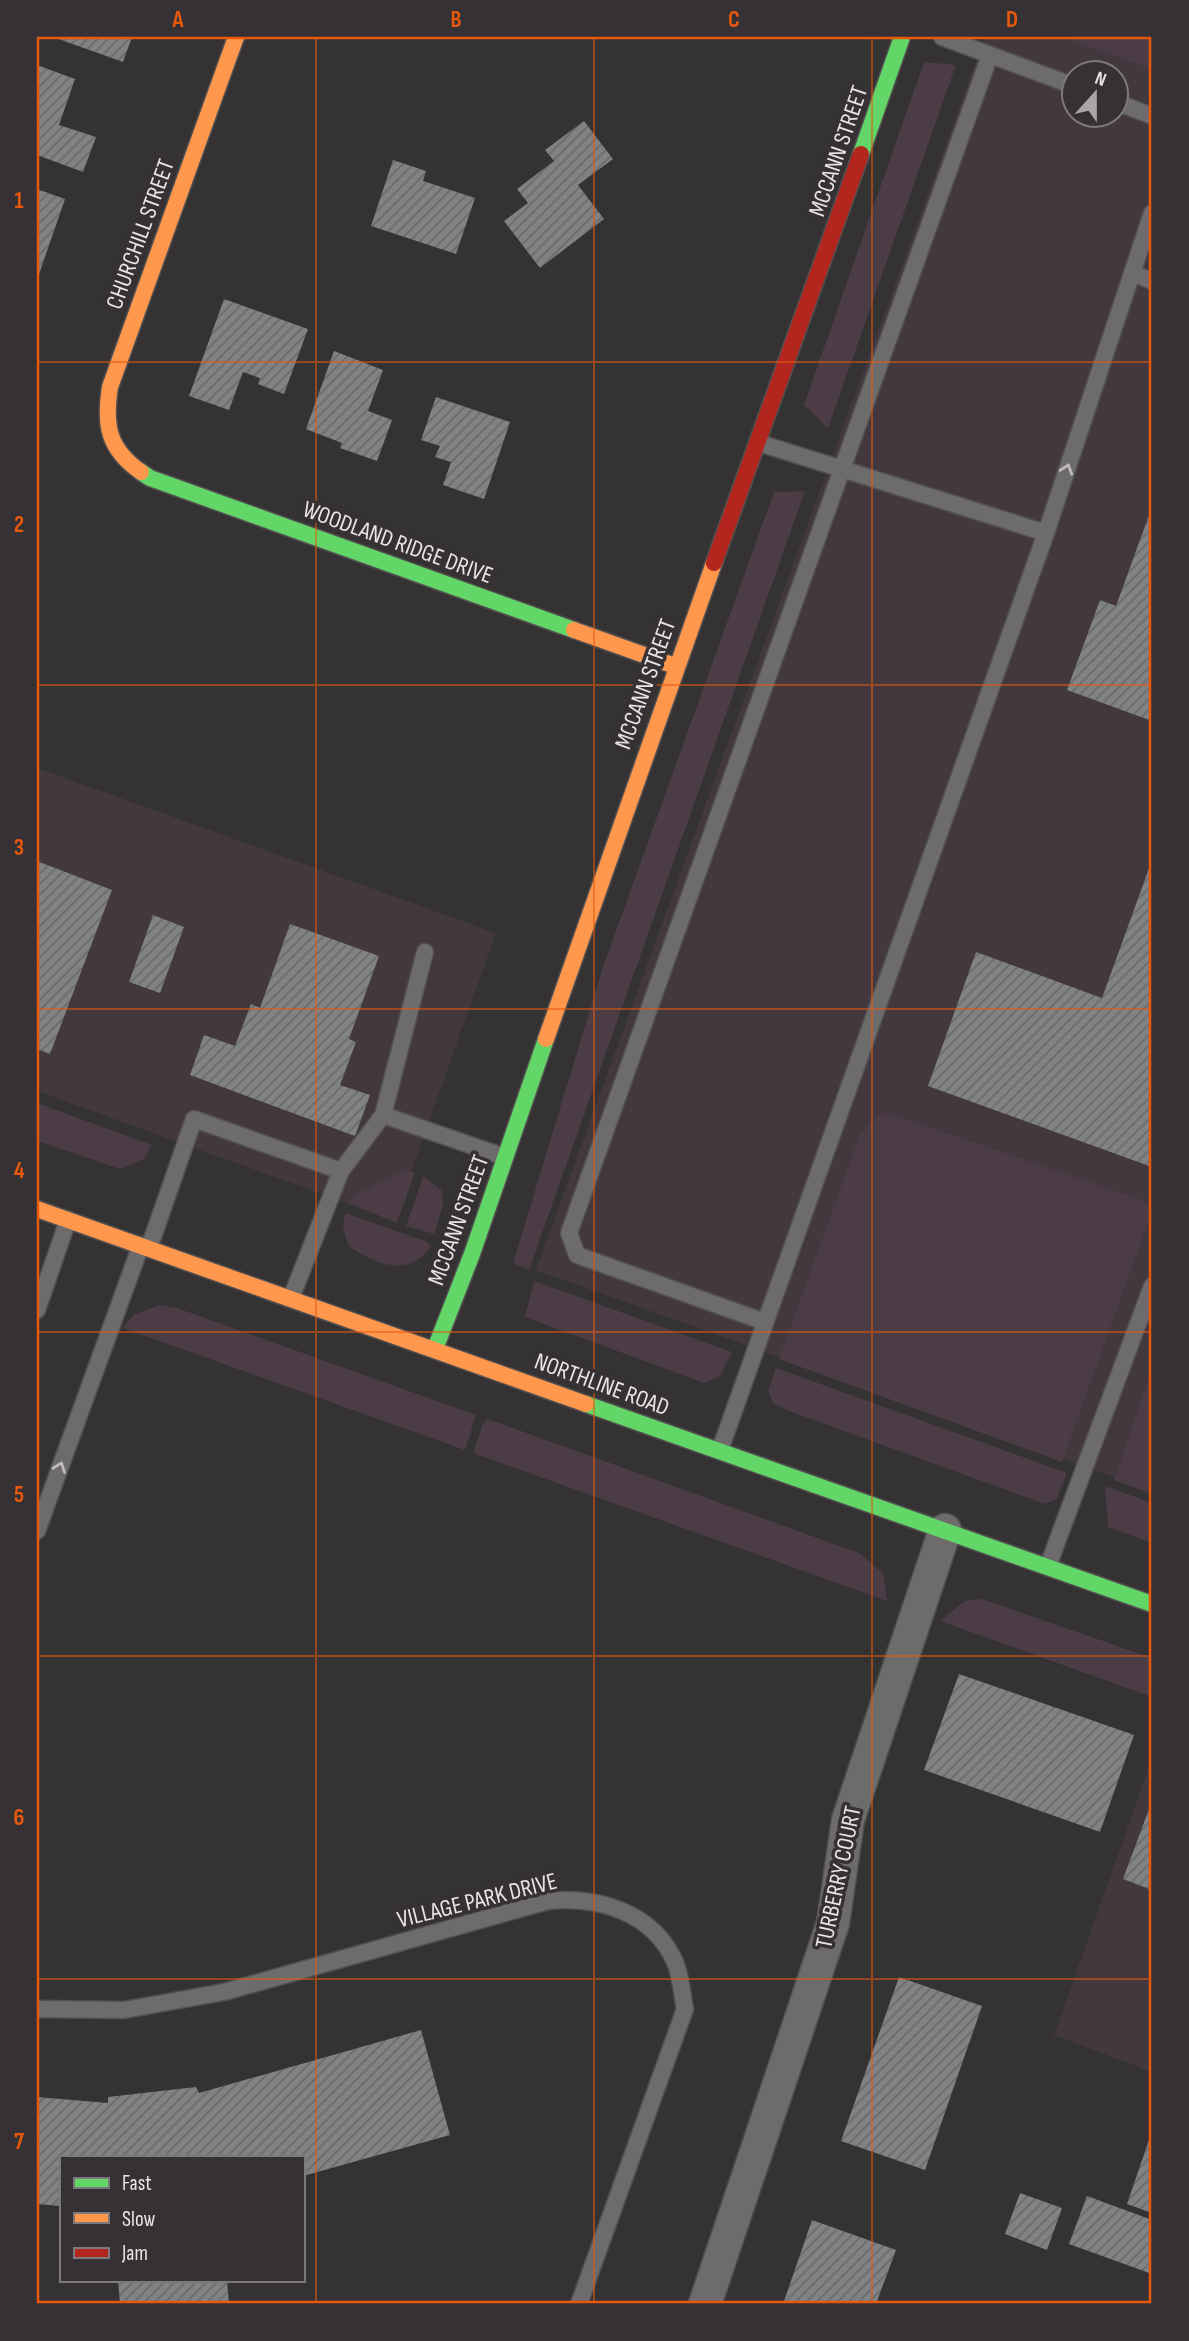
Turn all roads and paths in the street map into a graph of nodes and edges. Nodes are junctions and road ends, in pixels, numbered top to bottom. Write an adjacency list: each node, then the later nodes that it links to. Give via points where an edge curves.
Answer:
1 (236, 37): 12 (street, CHURCHILL STREET, via 110,387 105,411)
2 (902, 37): 11 (street, MCCANN STREET)
3 (942, 37): 4 (lane)
4 (990, 55): 5 (lane); 13 (lane)
5 (1060, 81)
6 (1130, 108): 7 (lane)
7 (1152, 116)
8 (1152, 213): 9 (lane)
9 (1132, 273): 10 (lane); 14 (lane, one-way to 9)
10 (1152, 281)
11 (758, 443): 13 (lane); 15 (street, MCCANN STREET)
12 (113, 449): 15 (street, WOODLAND RIDGE DRIVE, via 149,478)
13 (843, 470): 14 (lane); 26 (lane, via 569,1233 577,1255)
14 (1046, 533): 26 (lane)
15 (675, 666): 18 (street, MCCANN STREET)
16 (425, 952): 17 (lane)
17 (383, 1115): 18 (lane); 19 (lane)
18 (505, 1157): 27 (street, MCCANN STREET)
19 (341, 1171): 22 (lane, via 194,1119); 24 (lane)
20 (37, 1209): 21 (street, NORTHLINE ROAD)
21 (68, 1220): 22 (street, NORTHLINE ROAD); 25 (lane)
22 (145, 1247): 24 (street, NORTHLINE ROAD); 30 (lane, one-way to 22)
23 (1152, 1286): 31 (lane)
24 (291, 1298): 27 (street, NORTHLINE ROAD)
25 (37, 1310)
26 (765, 1322): 28 (lane)
27 (435, 1349): 28 (street, NORTHLINE ROAD)
28 (720, 1450): 29 (street, NORTHLINE ROAD)
29 (945, 1530): 31 (street, NORTHLINE ROAD); 35 (street, TURBERRY COURT, via 848,1819 833,1923)
30 (37, 1531)
31 (1048, 1566): 32 (street, NORTHLINE ROAD)
32 (1152, 1604)
33 (37, 2009): 34 (lane, VILLAGE PARK DRIVE, via 124,2010 224,1992 548,1901 575,1898 603,1903 632,1916 656,1932 668,1948 685,2009)
34 (579, 2304)
35 (705, 2304)

